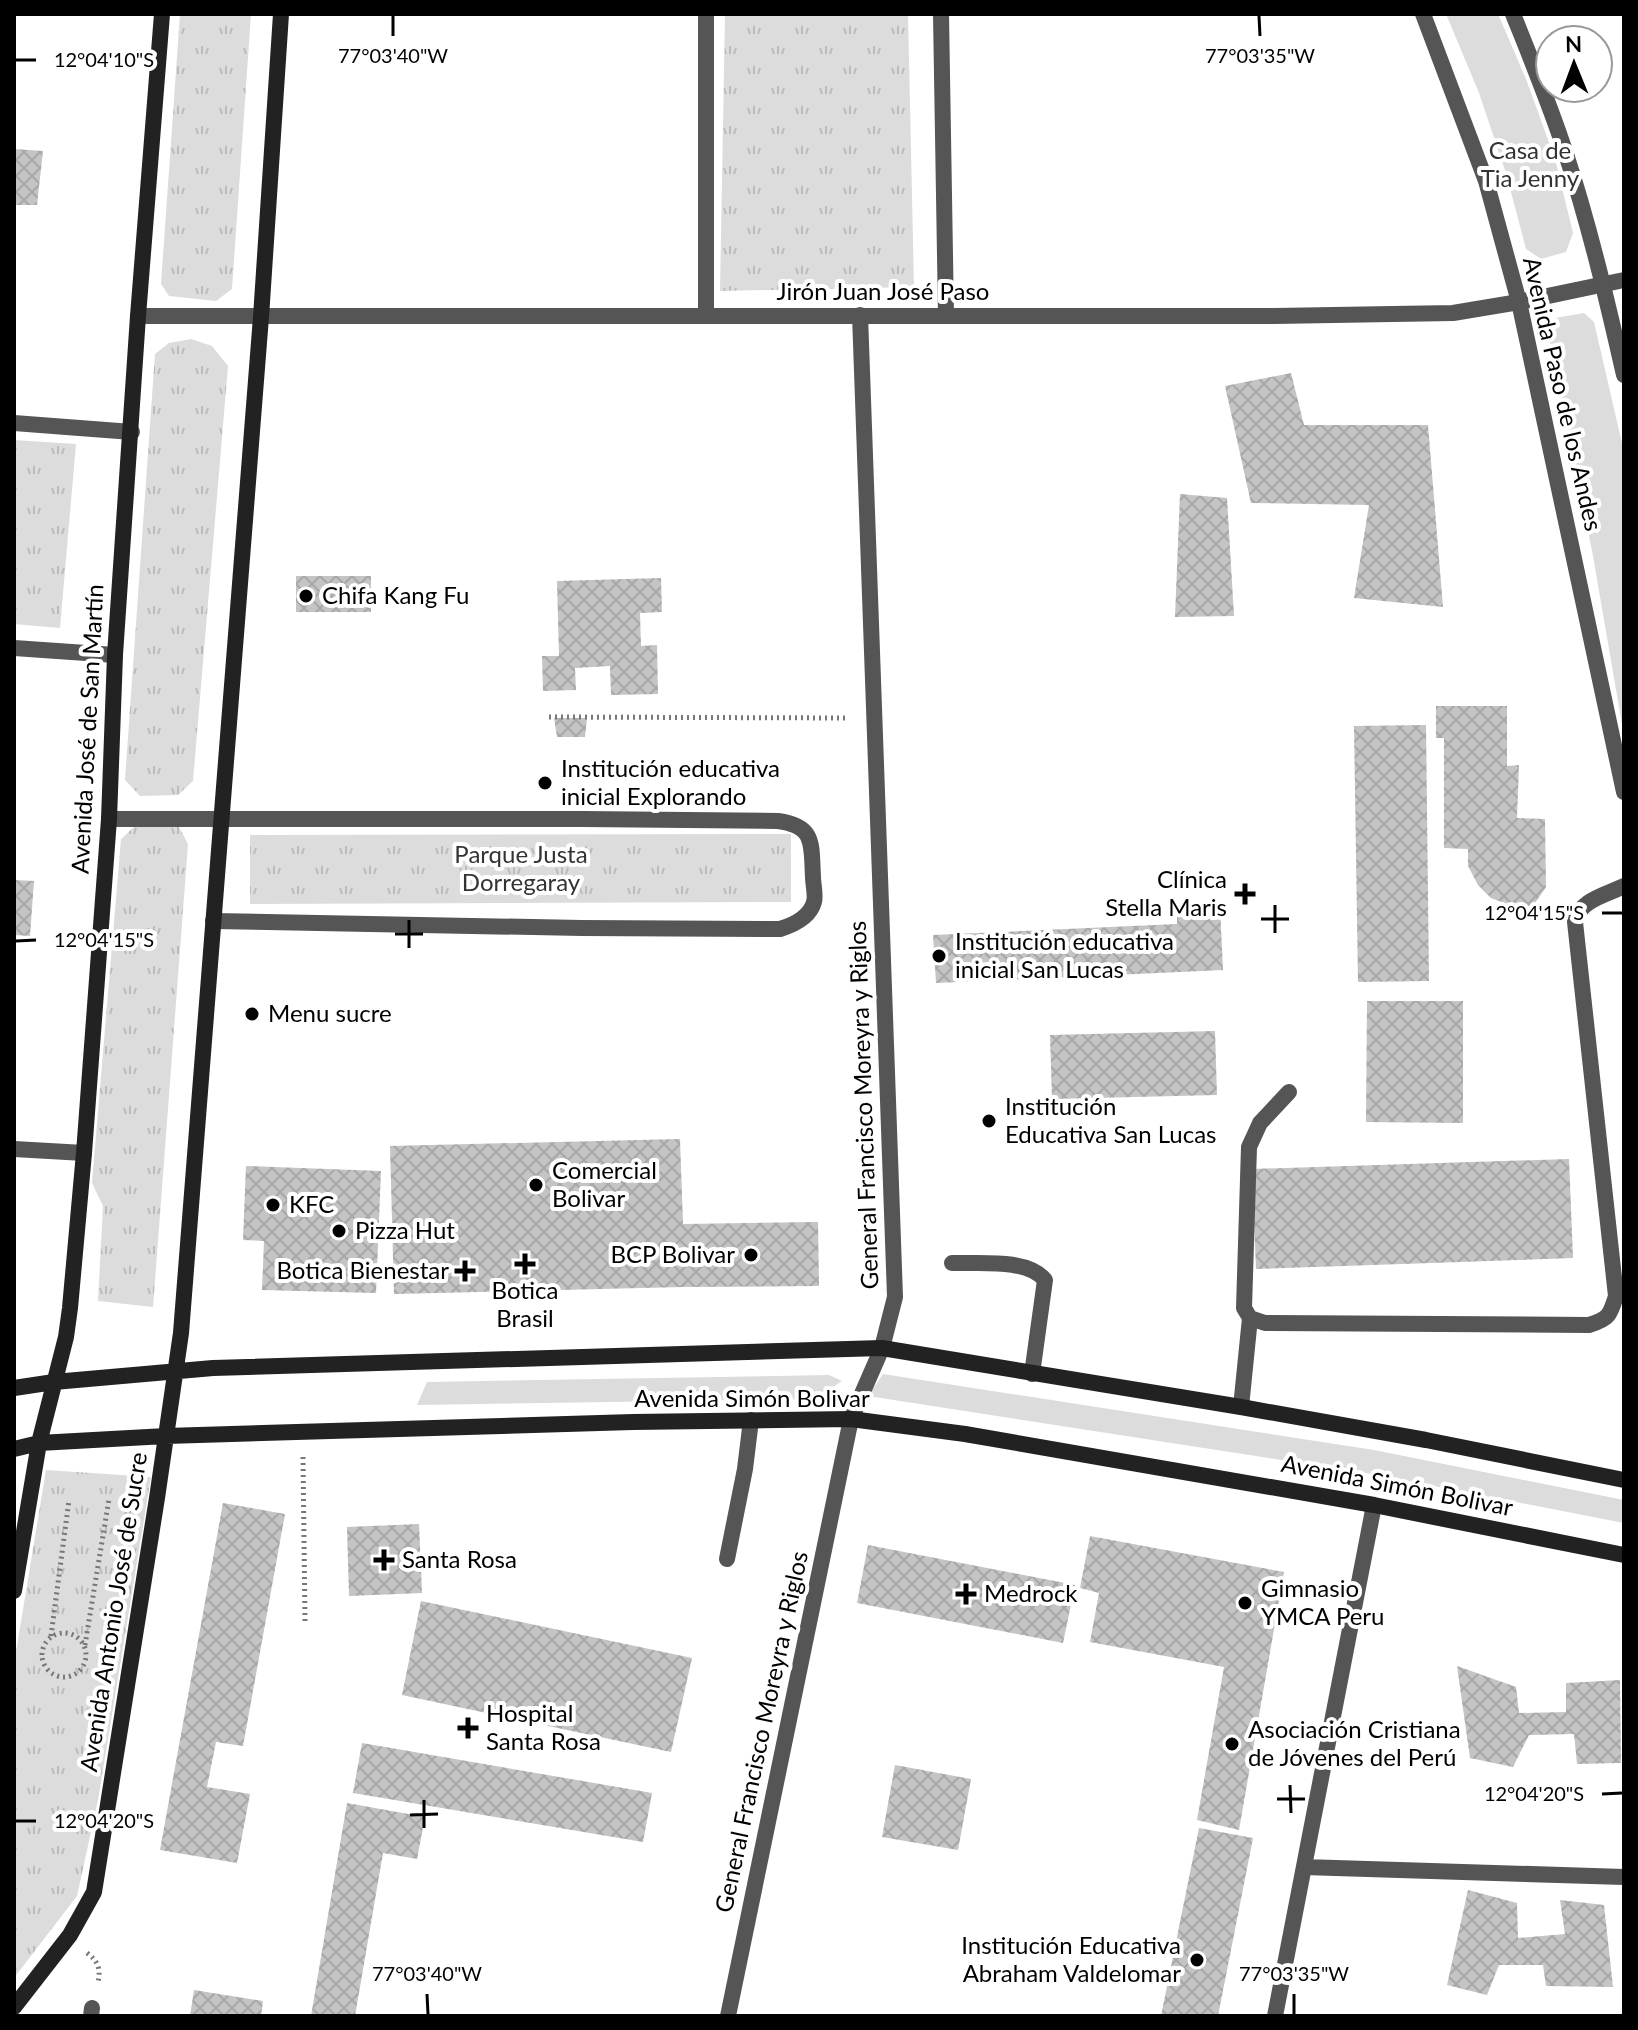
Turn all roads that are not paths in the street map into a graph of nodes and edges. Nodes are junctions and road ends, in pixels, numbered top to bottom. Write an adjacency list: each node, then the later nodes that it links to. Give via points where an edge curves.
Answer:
1 (162, 14): 12 (main road, Avenida José de San Martín)
2 (281, 14): 14 (main road)
3 (706, 14): 10 (street)
4 (941, 14): 13 (street)
5 (1423, 14): 9 (street, Avenida Paso de los Andes, via 1486,181)
6 (1513, 14): 8 (street, via 1565,151)
7 (1624, 280): 8 (street, Jirón Juan José Paso)
8 (1604, 285): 9 (street, Jirón Juan José Paso); 15 (street)
9 (1519, 302): 13 (street, Jirón Juan José Paso, via 1453,313); 20 (street, Avenida Paso de los Andes)
10 (706, 315): 11 (street, Jirón Juan José Paso); 14 (street, Jirón Juan José Paso)
11 (860, 315): 13 (street, Jirón Juan José Paso); 30 (street, General Francisco Moreyra y Riglos, via 895,1297)
12 (138, 316): 14 (street, Jirón Juan José Paso); 17 (main road, Avenida José de San Martín)
13 (946, 316)
14 (261, 317): 22 (main road)
15 (1624, 375)
16 (14, 423): 17 (street)
17 (132, 432): 19 (main road, Avenida José de San Martín)
18 (14, 648): 19 (street)
19 (115, 655): 21 (main road, Avenida José de San Martín)
20 (1624, 792)
21 (109, 819): 22 (street); 27 (main road, Avenida José de San Martín)
22 (221, 820): 24 (main road); 24 (street, via 795,823 811,844 815,902 794,925 780,929)
23 (1624, 886): 29 (street, via 1583,905 1575,922 1616,1296 1610,1314 1589,1325 1265,1323)
24 (213, 921): 31 (main road)
25 (1289, 1092): 29 (street, via 1260,1123 1249,1147 1244,1308)
26 (14, 1149): 27 (street)
27 (84, 1153): 33 (main road, Avenida José de San Martín, via 68,1323)
28 (952, 1263): 32 (street, via 1023,1266 1045,1280)
29 (1250, 1318): 35 (street)
30 (882, 1348): 31 (main road, Avenida Simón Bolivar); 32 (main road, Avenida Simón Bolivar); 36 (street, General Francisco Moreyra y Riglos)
31 (175, 1370): 33 (main road, Avenida Simón Bolivar); 38 (main road)
32 (1032, 1374): 35 (main road, Avenida Simón Bolivar)
33 (54, 1382): 34 (main road, Avenida Simón Bolivar); 39 (main road, Avenida José de San Martín)
34 (14, 1388)
35 (1241, 1407): 41 (main road, Avenida Simón Bolivar)
36 (851, 1419): 37 (main road, Avenida Simón Bolivar); 42 (main road, Avenida Simón Bolivar); 49 (street, General Francisco Moreyra y Riglos)
37 (751, 1420): 38 (main road, Avenida Simón Bolivar); 44 (street)
38 (166, 1436): 39 (main road, Avenida Simón Bolivar); 48 (main road, Avenida Antonio José de Sucre, via 94,1892 70,1935)
39 (39, 1443): 40 (main road, Avenida Simón Bolivar); 45 (main road)
40 (14, 1449)
41 (1624, 1480)
42 (1374, 1505): 43 (main road, Avenida Simón Bolivar); 46 (street)
43 (1624, 1555)
44 (727, 1559)
45 (14, 1591)
46 (1304, 1867): 47 (street); 50 (street)
47 (1624, 1877)
48 (14, 2007)
49 (728, 2016)
50 (1275, 2016)

